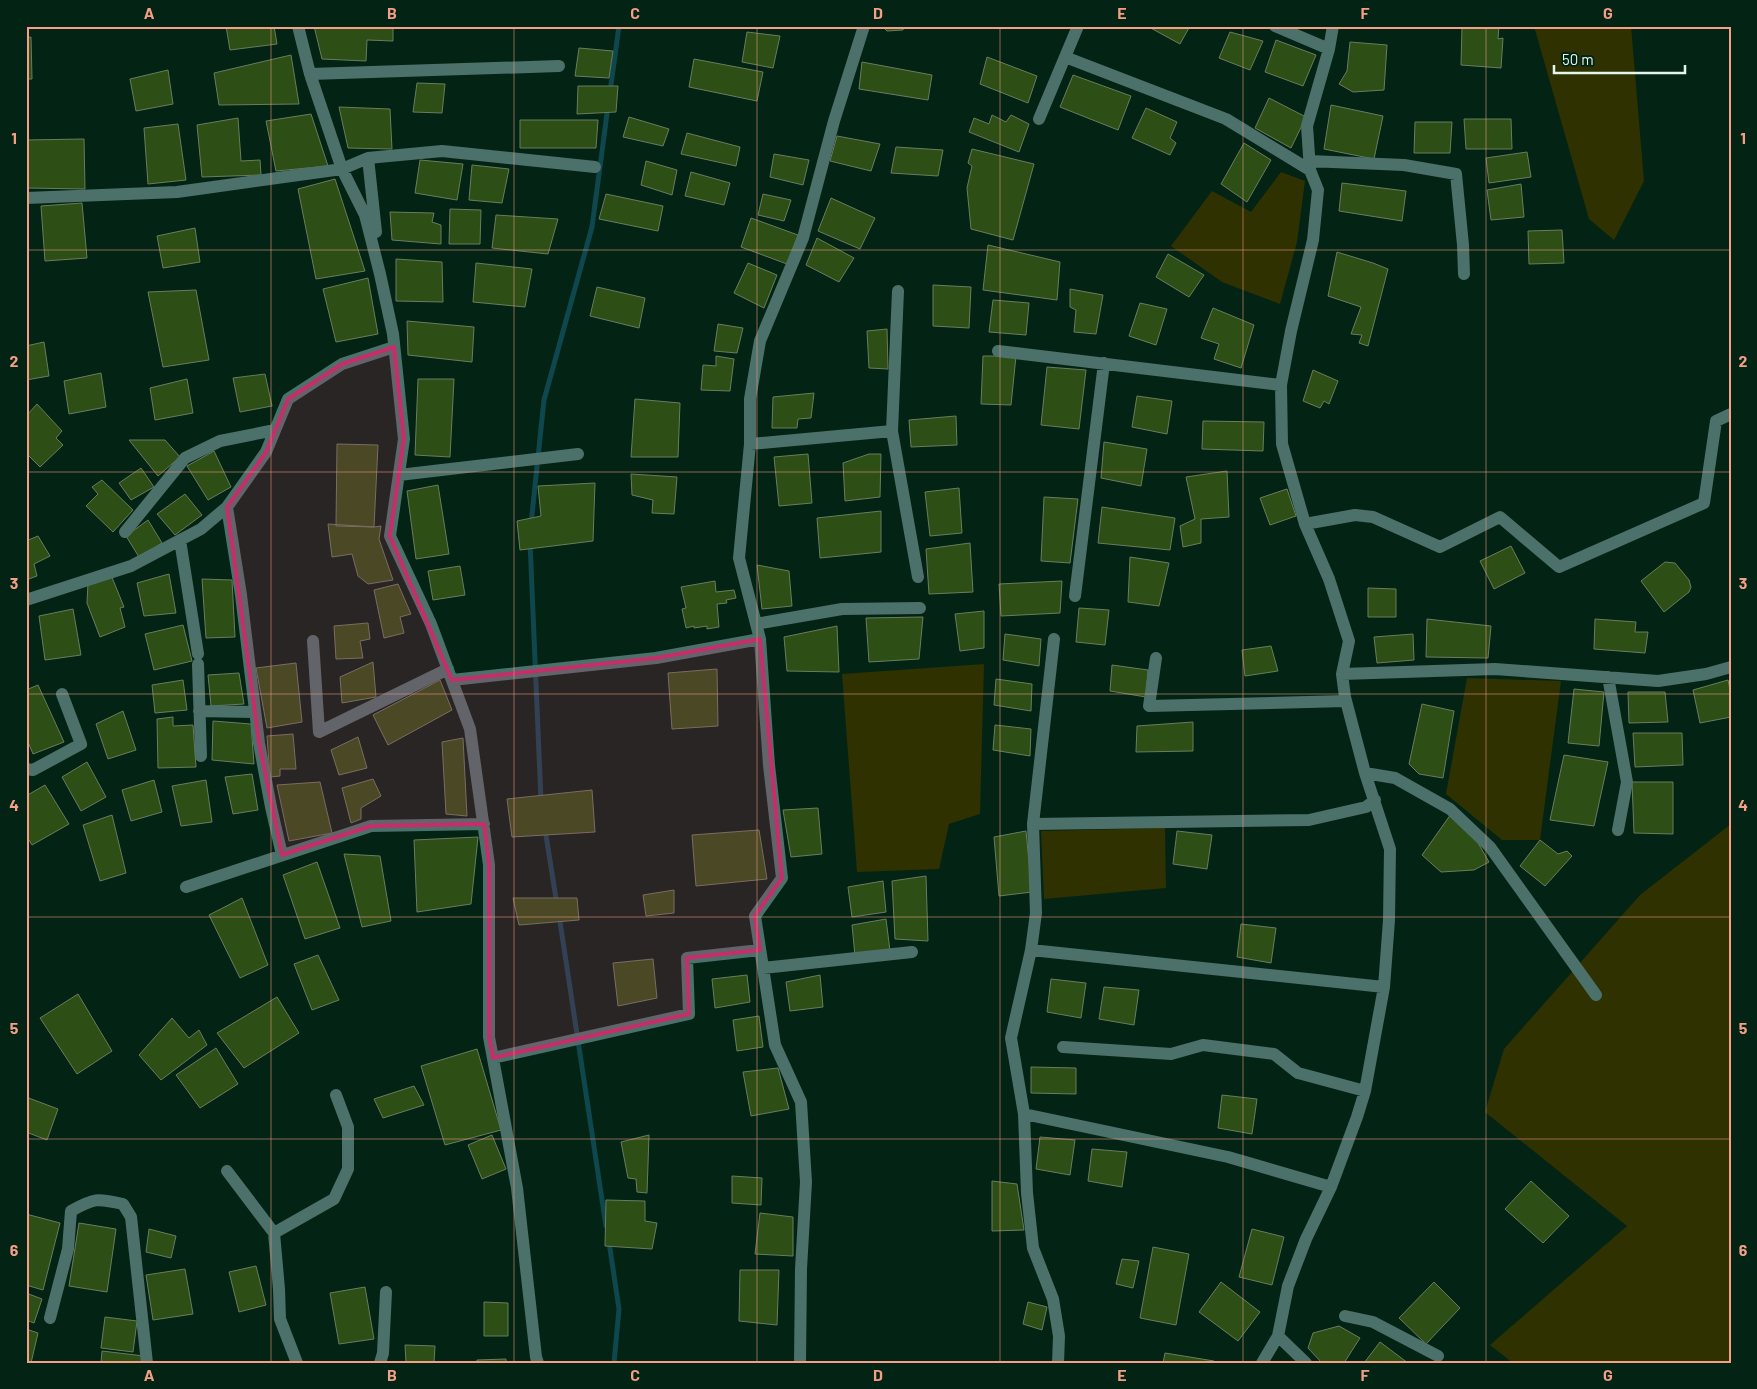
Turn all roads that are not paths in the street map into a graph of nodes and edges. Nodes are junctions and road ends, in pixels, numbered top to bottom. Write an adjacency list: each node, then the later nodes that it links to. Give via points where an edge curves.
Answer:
1 (298, 26): 9 (street)
2 (864, 26): 26 (street, via 834,121 803,238 760,342 750,399)
3 (1078, 26): 7 (street)
4 (1275, 26): 6 (street)
5 (1333, 26): 6 (street)
6 (1329, 49): 12 (street, via 1307,126)
7 (1065, 56): 10 (street); 12 (street, via 1226,119)
8 (559, 66): 9 (street)
9 (310, 74): 14 (street)
10 (1039, 119)
11 (368, 158): 13 (street, via 442,151); 14 (street); 16 (street)
12 (1310, 165): 17 (street, via 1404,165 1456,174); 22 (street, via 1318,190 1313,240)
13 (595, 167)
14 (342, 169): 15 (street, via 177,192); 16 (street, via 365,215)
15 (26, 198)
16 (380, 274): 19 (street)
17 (1464, 274)
18 (898, 291): 25 (street)
19 (394, 346): 24 (street, via 342,364 288,399); 28 (street, via 404,439)
20 (998, 351): 21 (street)
21 (1104, 363): 22 (street); 34 (street)
22 (1281, 385): 30 (street, via 1282,444)
23 (1731, 414): 30 (street, via 1716,421 1704,503 1559,567 1500,517 1440,547 1373,517 1354,515)
24 (275, 430): 29 (street, via 266,452); 31 (street, via 220,441 185,458)
25 (892, 431): 26 (street); 33 (street)
26 (750, 444): 37 (street, via 739,558)
27 (578, 454): 28 (street)
28 (399, 475): 44 (street, via 390,536)
29 (227, 507): 32 (street, via 201,530); 49 (street)
30 (1306, 524): 43 (street, via 1329,578 1349,641)
31 (125, 532)
32 (180, 540): 35 (street, via 130,566); 48 (street, via 198,659)
33 (918, 577)
34 (1075, 596)
35 (26, 600)
36 (920, 608): 37 (street, via 842,610)
37 (756, 624): 38 (street)
38 (760, 639): 44 (street, via 656,658); 59 (street, via 782,878 755,916)
39 (1054, 639): 55 (street)
40 (313, 641): 44 (street, via 319,732)
41 (1156, 658): 47 (street, via 1149,706)
42 (1731, 667): 45 (street, via 1658,681)
43 (1342, 674): 45 (street, via 1495,669); 47 (street)
44 (450, 675): 54 (street, via 470,729)
45 (1608, 677): 56 (street, via 1627,782)
46 (62, 694): 51 (street, via 81,744 33,770)
47 (1346, 701): 52 (street)
48 (200, 711): 49 (street); 50 (street)
49 (254, 712): 57 (street, via 270,807)
50 (201, 756)
51 (26, 769)
52 (1365, 773): 53 (street); 64 (street, via 1395,778 1450,809 1490,846)
53 (1375, 800): 55 (street, via 1366,807 1309,820); 63 (street, via 1390,849)
54 (484, 824): 57 (street, via 371,826); 66 (street, via 489,866 489,1037)
55 (1033, 824): 60 (street, via 1036,913)
56 (1618, 830)
57 (282, 855): 58 (street)
58 (186, 887)
59 (760, 950): 62 (street); 66 (street, via 687,958 689,1014)
60 (1031, 950): 63 (street); 69 (street, via 1011,1038)
61 (912, 952): 62 (street)
62 (763, 968): 82 (street, via 775,1045 801,1102 806,1182)
63 (1384, 987): 67 (street)
64 (1596, 995)
65 (1063, 1047): 67 (street, via 1171,1054 1203,1045 1274,1054 1298,1073)
66 (492, 1058): 81 (street, via 517,1188)
67 (1365, 1091): 71 (street)
68 (336, 1095): 72 (street, via 348,1127 348,1169 334,1199)
69 (1024, 1114): 71 (street, via 1228,1157); 83 (street, via 1033,1248 1053,1299)
70 (227, 1171): 72 (street)
71 (1331, 1187): 76 (street, via 1288,1286)
72 (274, 1233): 79 (street, via 280,1319)
73 (386, 1292): 80 (street)
74 (1345, 1316): 77 (street, via 1373,1322)
75 (50, 1318): 78 (street, via 68,1249 72,1211 89,1201 102,1199 123,1204 131,1218)
76 (1278, 1336): 84 (street); 85 (street)
77 (1438, 1356)
78 (147, 1363)
79 (297, 1363)
80 (380, 1363)
81 (538, 1363)
82 (800, 1363)
83 (1058, 1363)
84 (1262, 1363)
85 (1306, 1363)

